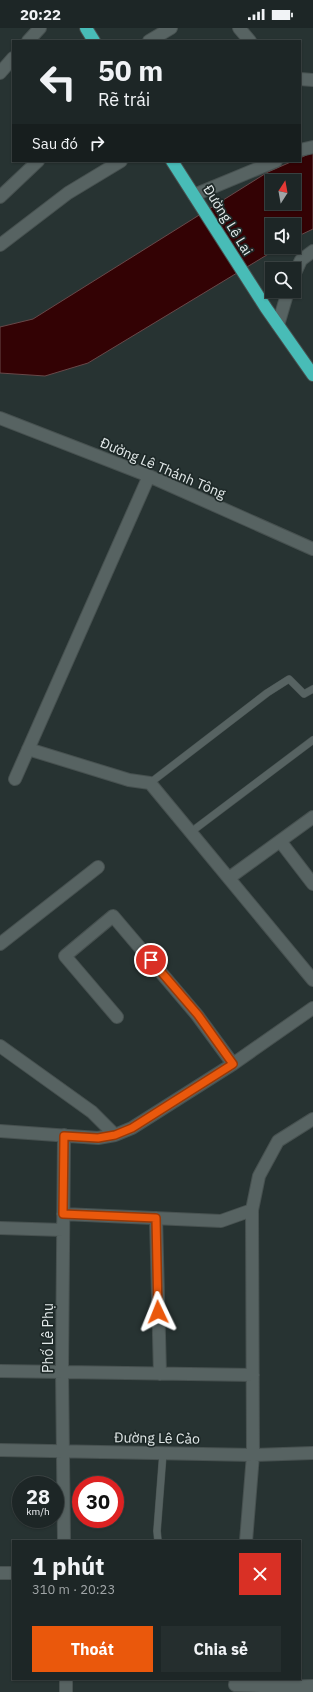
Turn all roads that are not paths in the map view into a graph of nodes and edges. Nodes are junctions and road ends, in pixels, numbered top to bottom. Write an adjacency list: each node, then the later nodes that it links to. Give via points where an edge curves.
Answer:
1 (40, 28): 5 (street)
2 (86, 28): 6 (highway)
3 (171, 28): 7 (street)
4 (240, 28): 8 (street)
5 (29, 40)
6 (93, 40)
7 (151, 40)
8 (249, 40)
9 (12, 59): 10 (street)
10 (0, 73)
11 (301, 79): 12 (street)
12 (313, 80)
13 (313, 146): 14 (street)
14 (301, 150)
15 (37, 162): 19 (street)
16 (119, 162): 21 (street, via 68,192)
17 (173, 162): 20 (highway, Đường Lê Lai)
18 (274, 162): 20 (street)
19 (0, 197)
20 (196, 198): 25 (highway, Đường Lê Lai)
21 (0, 245)
22 (313, 251): 23 (street)
23 (300, 262)
24 (286, 298): 25 (street)
25 (278, 325): 26 (highway, Đường Lê Lai)
26 (313, 375)
27 (0, 418): 28 (street, Đường Lê Thánh Tông)
28 (149, 476): 29 (street, Đường Lê Thánh Tông); 32 (street)
29 (313, 549)
30 (313, 689): 34 (lane, via 304,694 289,679)
31 (313, 740): 36 (lane)
32 (28, 749): 33 (street); 34 (street, via 129,780)
33 (15, 780)
34 (150, 783): 36 (street)
35 (313, 817): 37 (street)
36 (191, 832): 39 (street)
37 (280, 841): 39 (street); 40 (street)
38 (98, 867): 41 (street)
39 (229, 878): 42 (street)
40 (313, 884)
41 (0, 944)
42 (313, 980)
43 (313, 1008): 46 (street)
44 (118, 1017): 46 (street, via 65,956 113,916 198,1015)
45 (0, 1046): 49 (street, via 92,1112)
46 (233, 1064): 49 (street, via 132,1128)
47 (313, 1119): 51 (street, via 278,1141 259,1176)
48 (0, 1131): 50 (street)
49 (115, 1135): 50 (street, via 98,1138)
50 (64, 1136): 52 (street, Phố Lê Phụ)
51 (252, 1210): 53 (street, via 221,1221); 59 (street)
52 (63, 1214): 53 (street); 55 (street, Phố Lê Phụ)
53 (156, 1218): 58 (street)
54 (0, 1228): 55 (street)
55 (63, 1230): 57 (street, Phố Lê Phụ)
56 (0, 1371): 57 (street)
57 (62, 1371): 58 (street); 61 (street, Phố Lê Phụ)
58 (160, 1374): 59 (street)
59 (253, 1376): 64 (street)
60 (0, 1450): 61 (street, Đường Lê Cảo)
61 (63, 1451): 62 (street, Đường Lê Cảo); 65 (street, Phố Lê Phụ)
62 (163, 1453): 64 (street, Đường Lê Cảo); 66 (lane)
63 (313, 1453): 64 (street, Đường Lê Cảo)
64 (253, 1455): 67 (street)
65 (64, 1540)
66 (158, 1540)
67 (246, 1540)
68 (0, 1573): 69 (street)
69 (12, 1573)
70 (66, 1680): 73 (street)
71 (236, 1680): 72 (street, via 235,1685)
72 (313, 1686)
73 (66, 1692)

